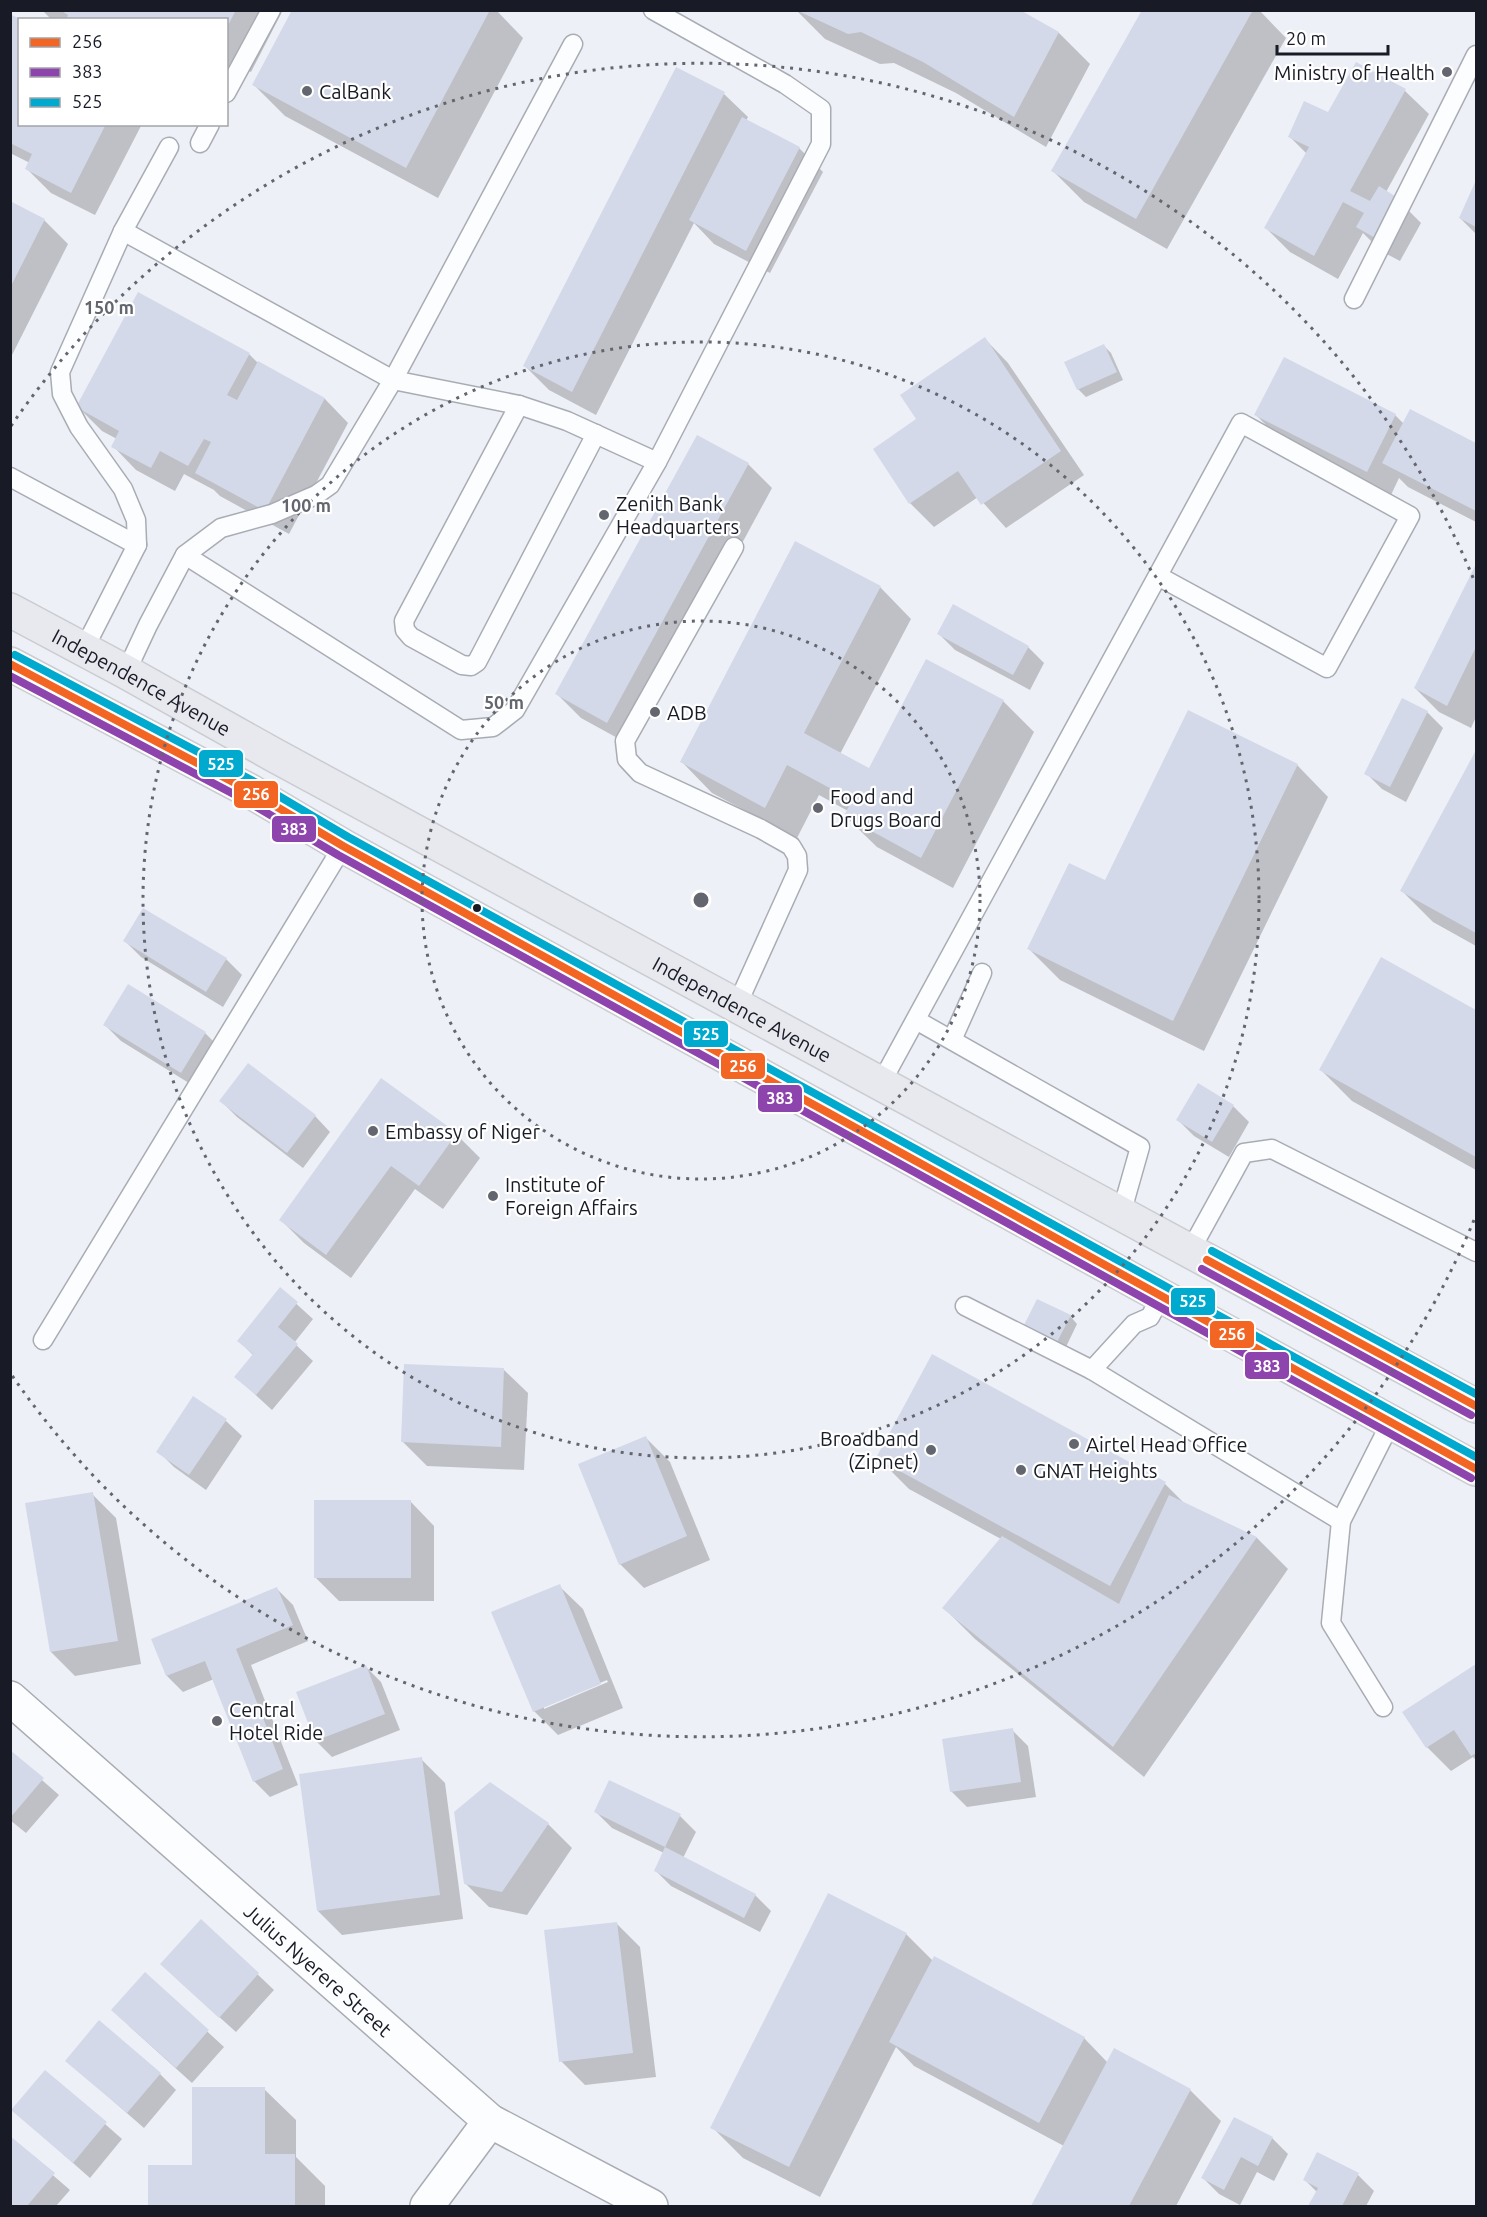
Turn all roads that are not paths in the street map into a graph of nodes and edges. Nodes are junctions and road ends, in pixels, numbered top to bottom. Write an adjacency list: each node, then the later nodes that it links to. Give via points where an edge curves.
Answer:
1 (271, 10): 5 (lane)
2 (653, 10): 14 (lane, via 821,108 821,144)
3 (573, 44): 11 (lane)
4 (1476, 56): 10 (lane)
5 (228, 89)
6 (209, 126): 7 (lane)
7 (200, 143)
8 (169, 147): 9 (lane)
9 (123, 231): 11 (lane); 16 (lane, via 60,372 62,394 79,427 123,489 136,520)
10 (1354, 299)
11 (393, 380): 12 (lane); 18 (lane, via 330,485 272,514 220,528)
12 (519, 405): 13 (lane); 13 (lane, via 404,621 411,637 462,665 477,662)
13 (596, 434): 14 (lane)
14 (657, 462): 18 (lane, via 515,710 493,727 461,730)
15 (10, 477): 16 (lane)
16 (137, 545): 21 (lane)
17 (734, 547): 26 (lane, via 625,741 627,759 640,773 761,829 791,846 797,856 798,870)
18 (185, 555): 23 (lane)
19 (1158, 576): 19 (lane, via 1327,668 1410,516 1241,423); 27 (lane)
20 (10, 610): 21 (main road, Independence Avenue)
21 (84, 649): 23 (main road, Independence Avenue)
22 (10, 664): 24 (main road, via 250,791)
23 (126, 672): 26 (main road, Independence Avenue)
24 (343, 846): 33 (main road); 35 (lane)
25 (982, 973): 28 (lane)
26 (737, 1005): 29 (main road, Independence Avenue)
27 (916, 1020): 28 (lane); 29 (lane)
28 (952, 1040): 30 (lane, via 1140,1147)
29 (881, 1083): 30 (main road, Independence Avenue)
30 (1121, 1214): 31 (main road, Independence Avenue)
31 (1190, 1251): 32 (lane, via 1244,1153 1272,1149); 37 (main road, Independence Avenue)
32 (1476, 1252)
33 (1162, 1295): 36 (lane, via 1150,1317 1134,1324); 38 (main road)
34 (965, 1306): 36 (lane)
35 (43, 1340)
36 (1092, 1370): 40 (lane)
37 (1476, 1406)
38 (1391, 1422): 39 (main road); 40 (lane)
39 (1476, 1469)
40 (1341, 1521): 42 (lane, via 1331,1623)
41 (10, 1698): 43 (street, Julius Nyerere Street)
42 (1383, 1707)
43 (489, 2121): 44 (street); 45 (street, Julius Nyerere Street)
44 (427, 2206)
45 (651, 2206)

